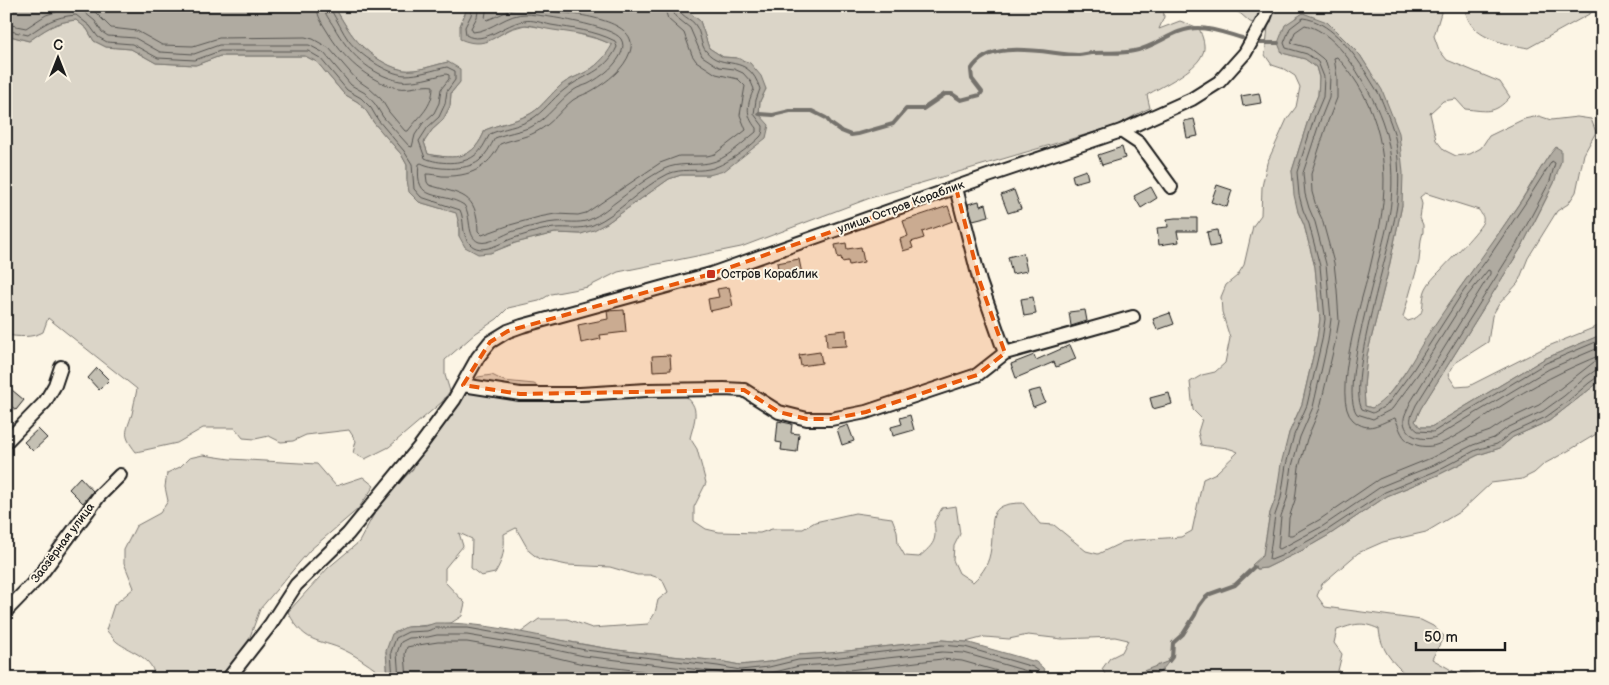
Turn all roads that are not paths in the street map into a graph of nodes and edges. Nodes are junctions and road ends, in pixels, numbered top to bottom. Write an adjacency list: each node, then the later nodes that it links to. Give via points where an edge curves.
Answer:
1 (1269, 6): 2 (street, улица Остров Кораблик, via 1245,53 1219,82)
2 (1121, 131): 3 (street, via 1139,143); 4 (street, улица Остров Кораблик)
3 (1171, 187)
4 (956, 188): 6 (street, via 980,282); 8 (street, улица Остров Кораблик, via 712,274 508,330 490,342)
5 (1133, 317): 6 (street)
6 (1005, 353): 8 (street, via 976,375 866,412 830,420 807,419 779,412 744,390 520,394)
7 (61, 367): 9 (street, via 45,402)
8 (463, 385): 12 (street, via 420,446 348,534 296,584 270,625)
9 (6, 442)
10 (120, 475): 11 (street, Заозёрная улица, via 99,496 39,577)
11 (6, 611)
12 (228, 679)

